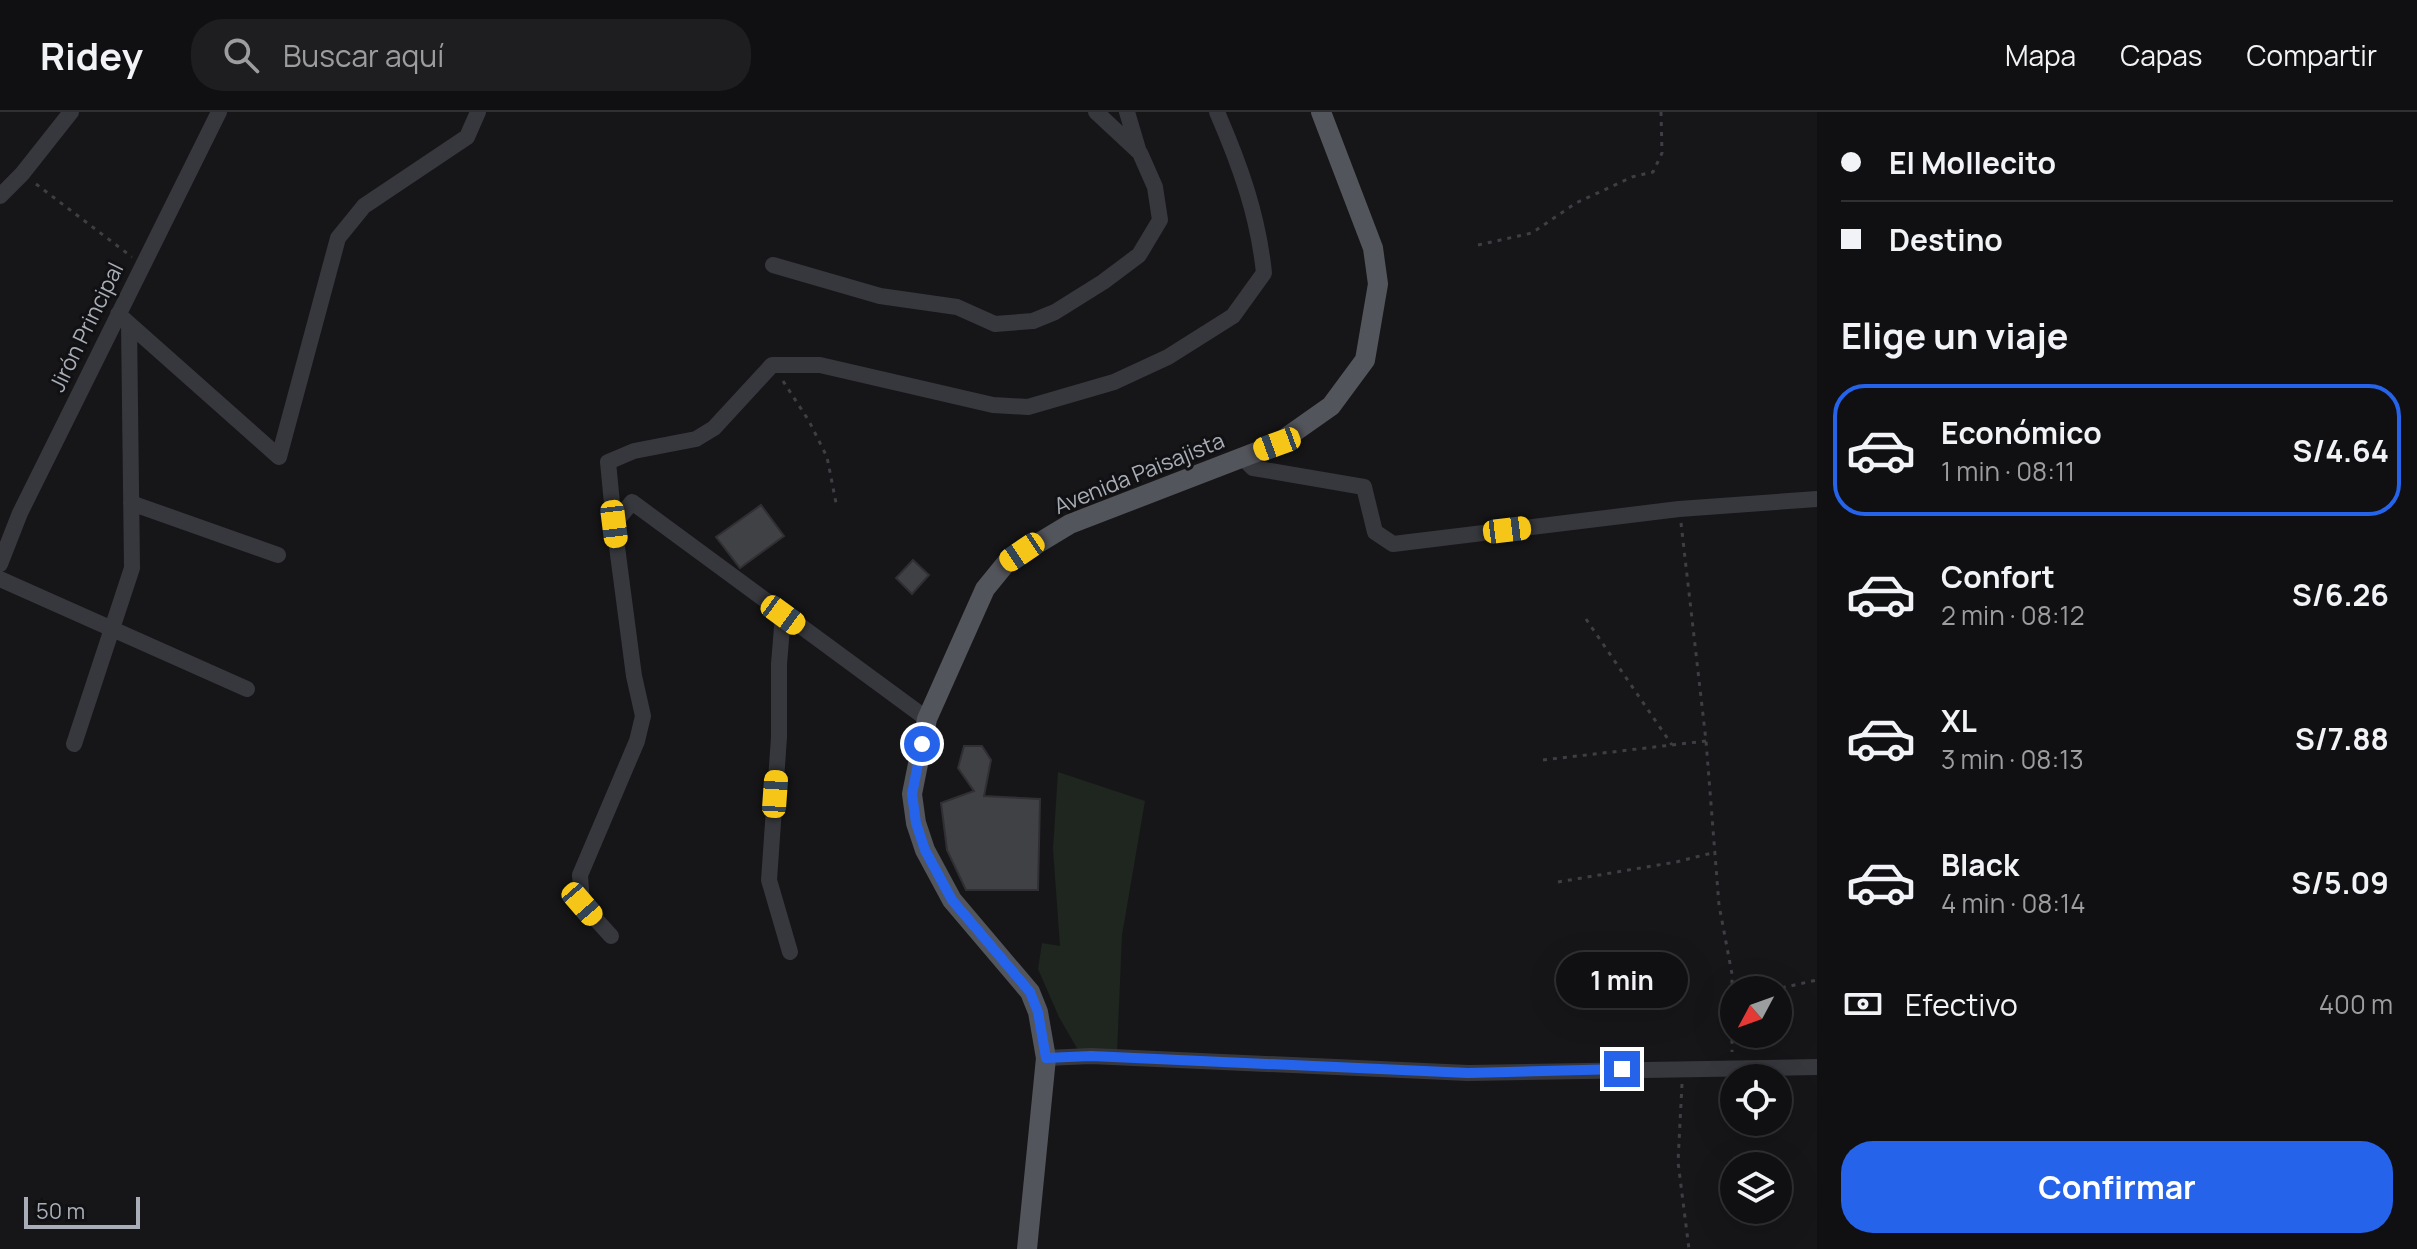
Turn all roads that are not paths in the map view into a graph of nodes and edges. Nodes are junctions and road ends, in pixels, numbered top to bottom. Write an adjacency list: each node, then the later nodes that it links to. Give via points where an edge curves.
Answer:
1 (71, 112): 9 (street)
2 (219, 112): 11 (street, Jirón Principal, via 141,264)
3 (478, 112): 11 (street, via 467,137 364,206 338,238 279,457)
4 (1096, 112): 8 (street)
5 (1127, 112): 8 (street)
6 (1217, 112): 15 (street, via 1245,177 1264,273 1233,316 1168,357 1114,382 1028,407 993,405 820,365 772,365 714,428 696,439 634,451 608,462)
7 (1321, 112): 12 (main road, Avenida Paisajista, via 1373,248 1378,284 1365,360 1331,406 1277,444)
8 (1140, 153): 10 (street, via 1155,187 1160,220 1139,255 1033,321 995,324 957,307 880,296)
9 (0, 196)
10 (773, 265)
11 (123, 319): 14 (street); 17 (street, Jirón Principal, via 20,513)
12 (1242, 457): 13 (street, via 1253,468 1364,487 1375,532 1393,544 1679,509); 22 (main road, Avenida Paisajista, via 1070,524 1007,562 985,589)
13 (1817, 499)
14 (131, 503): 16 (street); 20 (street, via 132,568)
15 (614, 524): 19 (street, via 632,502); 24 (street, via 643,716 580,875 582,904)
16 (278, 555)
17 (0, 564)
18 (0, 579): 20 (street)
19 (783, 615): 22 (street); 25 (street, via 769,880)
20 (112, 630): 21 (street); 23 (street)
21 (247, 689)
22 (927, 719): 26 (main road, Avenida Paisajista, via 912,794 925,850 952,900 1030,992)
23 (74, 744)
24 (611, 936)
25 (790, 952)
26 (1046, 1058): 27 (street, via 1468,1073); 28 (main road, Avenida Paisajista)
27 (1817, 1067)
28 (1027, 1249)

